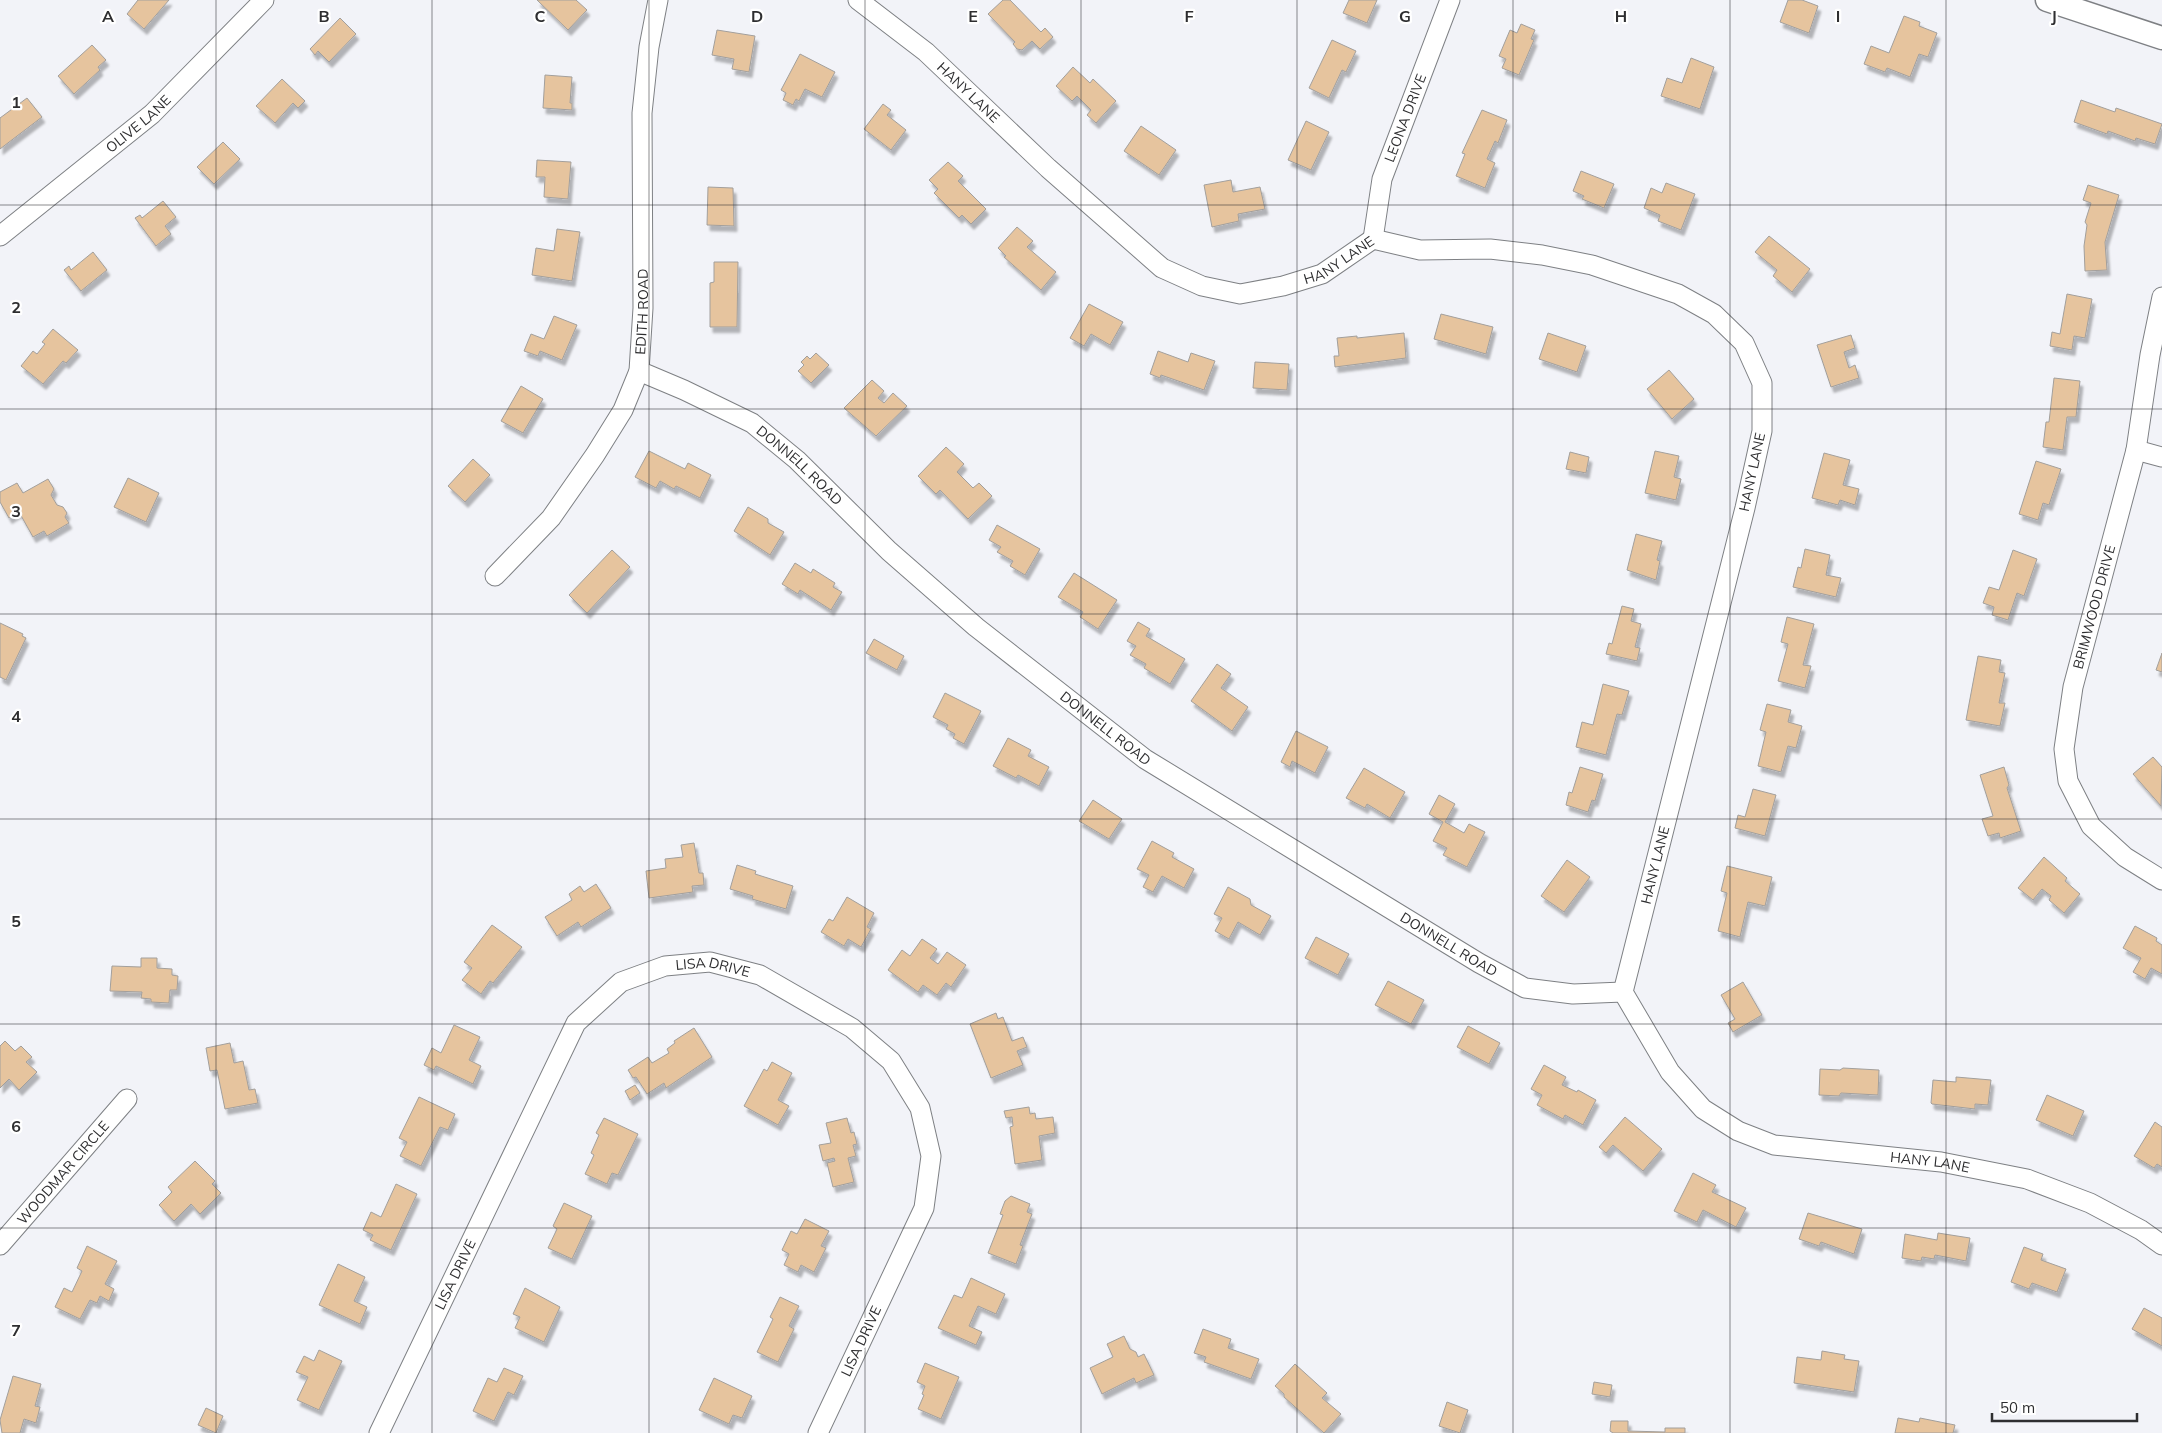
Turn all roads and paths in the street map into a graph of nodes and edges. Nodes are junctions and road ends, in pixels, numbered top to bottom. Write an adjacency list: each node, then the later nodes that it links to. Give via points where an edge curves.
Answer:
1 (264, 0): 7 (street, OLIVE LANE, via 152,114)
2 (658, 0): 10 (street, EDITH ROAD, via 642,113 643,308)
3 (858, 0): 8 (street, HANY LANE, via 926,52 1048,168 1162,268 1202,286 1240,294 1322,274)
4 (1450, 0): 8 (street, LEONA DRIVE, via 1382,179)
5 (2047, 0): 6 (street)
6 (2162, 38)
7 (0, 236)
8 (1373, 239): 15 (street, HANY LANE, via 1420,250 1490,249 1542,255 1592,265 1678,294 1714,314 1744,343 1762,383 1762,431 1745,508)
9 (2162, 297): 11 (street, BRIMWOOD DRIVE)
10 (638, 371): 13 (street, EDITH ROAD, via 623,410 595,455 551,518); 15 (street, DONNELL ROAD, via 752,423 798,460 889,551 976,627 1145,759 1525,988 1573,994)
11 (2136, 450): 12 (street); 14 (street, BRIMWOOD DRIVE, via 2073,687 2064,749 2068,781 2090,826 2125,857)
12 (2162, 457)
13 (495, 576)
14 (2162, 880)
15 (1623, 992): 18 (street, HANY LANE, via 1670,1072 1703,1109 1738,1130 1774,1145 1941,1162 2027,1179 2090,1203)
16 (127, 1099): 17 (street, WOODMAR CIRCLE)
17 (0, 1245)
18 (2162, 1245)
19 (379, 1433): 20 (street, LISA DRIVE, via 576,1023 621,982 665,966 710,962 760,976 852,1028 891,1061 920,1108 931,1156 924,1208)
20 (818, 1433)

